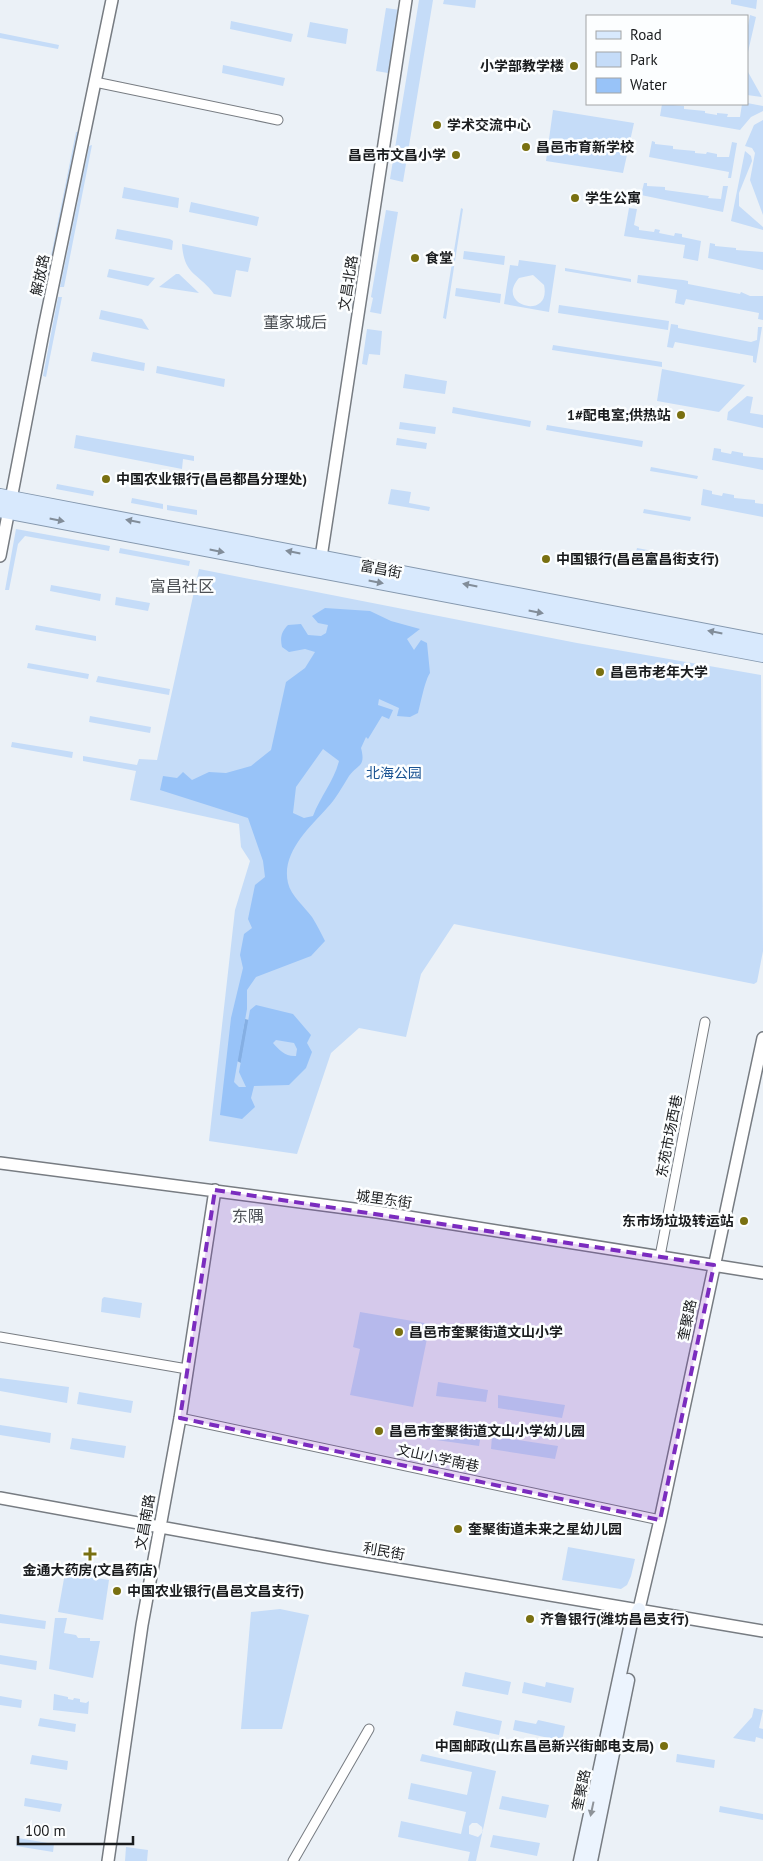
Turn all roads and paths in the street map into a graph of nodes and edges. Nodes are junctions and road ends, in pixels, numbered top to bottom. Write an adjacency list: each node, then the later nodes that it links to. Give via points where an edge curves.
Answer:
1 (112, 0): 3 (street, 解放路)
2 (406, 0): 7 (street, 文昌北路)
3 (95, 82): 4 (street); 5 (street, 解放路)
4 (278, 120)
5 (5, 504): 6 (street, 解放路); 7 (main road, 富昌街)
6 (0, 556)
7 (320, 564): 8 (main road, 富昌街, one-way to 7); 9 (main road, 富昌街, one-way to 9)
8 (763, 642)
9 (763, 655)
10 (705, 1022): 14 (street, 东苑市场西巷)
11 (763, 1038): 15 (street, 奎聚路)
12 (0, 1162): 13 (street, 城里东街)
13 (215, 1190): 14 (street, 城里东街); 18 (street, 文昌南路)
14 (660, 1256): 15 (street, 城里东街)
15 (714, 1265): 16 (street, 城里东街); 21 (street, 奎聚路)
16 (763, 1273)
17 (0, 1337): 18 (street)
18 (187, 1369): 19 (street, 文昌南路)
19 (180, 1418): 21 (street, 文山小学南巷); 22 (street, 文昌南路)
20 (0, 1498): 22 (street, 利民街)
21 (660, 1520): 23 (street, 奎聚路)
22 (159, 1526): 23 (street, 利民街); 26 (street, 文昌南路)
23 (639, 1609): 24 (street, 利民街); 28 (main road, 奎聚路, one-way to 28, via 631,1623); 29 (main road, 奎聚路, via 639,1625)
24 (763, 1631)
25 (369, 1729): 27 (street)
26 (108, 1861)
27 (293, 1861)
28 (580, 1861)
29 (591, 1861)

